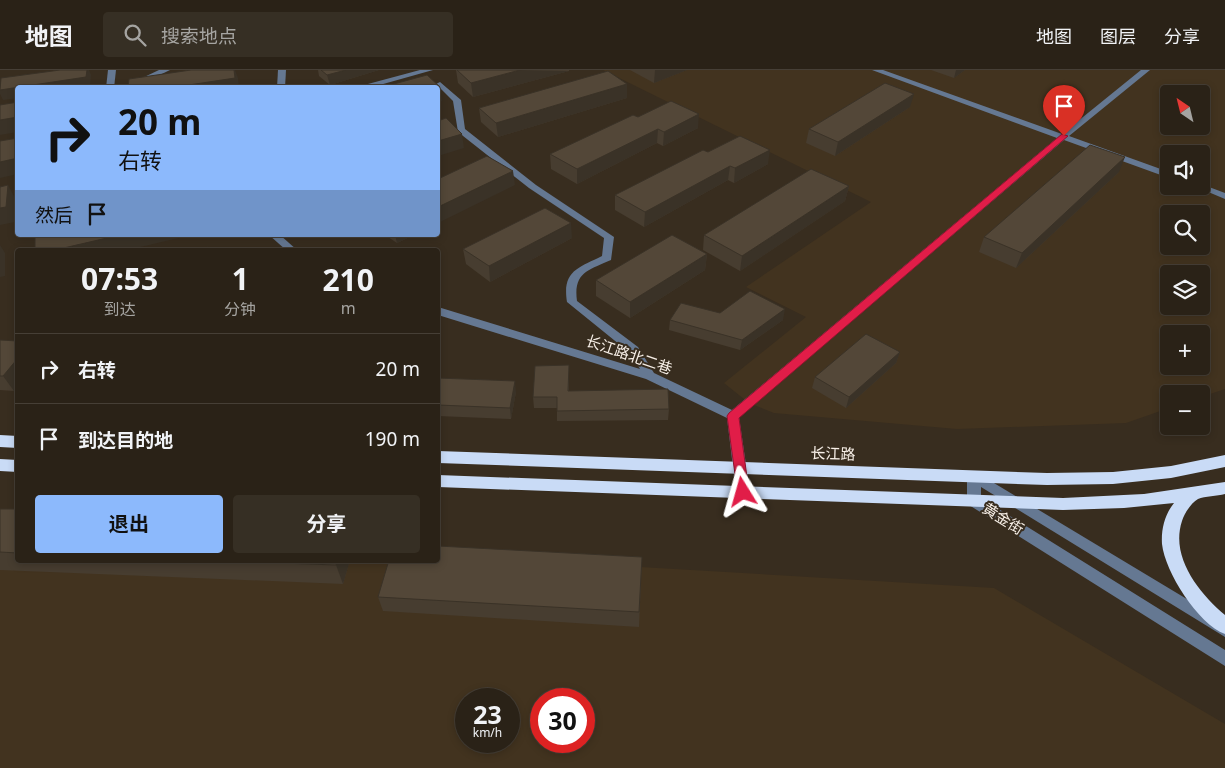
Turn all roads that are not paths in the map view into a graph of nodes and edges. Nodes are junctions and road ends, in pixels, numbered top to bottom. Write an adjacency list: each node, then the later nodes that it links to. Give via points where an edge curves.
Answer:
1 (112, 70): 8 (street)
2 (166, 70): 9 (street)
3 (282, 70): 10 (street)
4 (429, 70): 11 (street)
5 (876, 70): 12 (street)
6 (1146, 70): 12 (street)
7 (440, 84): 19 (street, via 457,100 461,130 488,154 576,217 610,237 607,258 574,275 568,288 572,302 634,350)
8 (110, 85)
9 (132, 85)
10 (281, 85)
11 (370, 85)
12 (1064, 136): 13 (street); 20 (street)
13 (1160, 172)
14 (1210, 190): 15 (street)
15 (1225, 196)
16 (276, 237): 17 (street)
17 (290, 248)
18 (440, 312): 19 (street, 长江路北二巷)
19 (650, 376): 20 (street, 长江路北二巷)
20 (733, 416): 27 (street)
21 (0, 441): 22 (highway)
22 (15, 442)
23 (440, 457): 27 (highway, 长江路)
24 (1225, 461): 28 (highway, 长江路, via 1171,472 1114,478)
25 (0, 465): 26 (highway)
26 (15, 466)
27 (739, 468): 28 (highway, 长江路); 31 (street)
28 (974, 476): 33 (street, 黄金街); 34 (street, 黄金街)
29 (440, 481): 31 (highway)
30 (1225, 488): 32 (highway)
31 (743, 492): 33 (highway)
32 (1192, 495): 34 (highway, via 1132,502); 35 (highway, via 1176,513 1170,535 1175,561 1187,586 1211,615)
33 (974, 501): 34 (highway); 37 (street, 黄金街)
34 (1016, 502): 36 (street, 黄金街)
35 (1225, 626)
36 (1225, 630)
37 (1225, 659)

